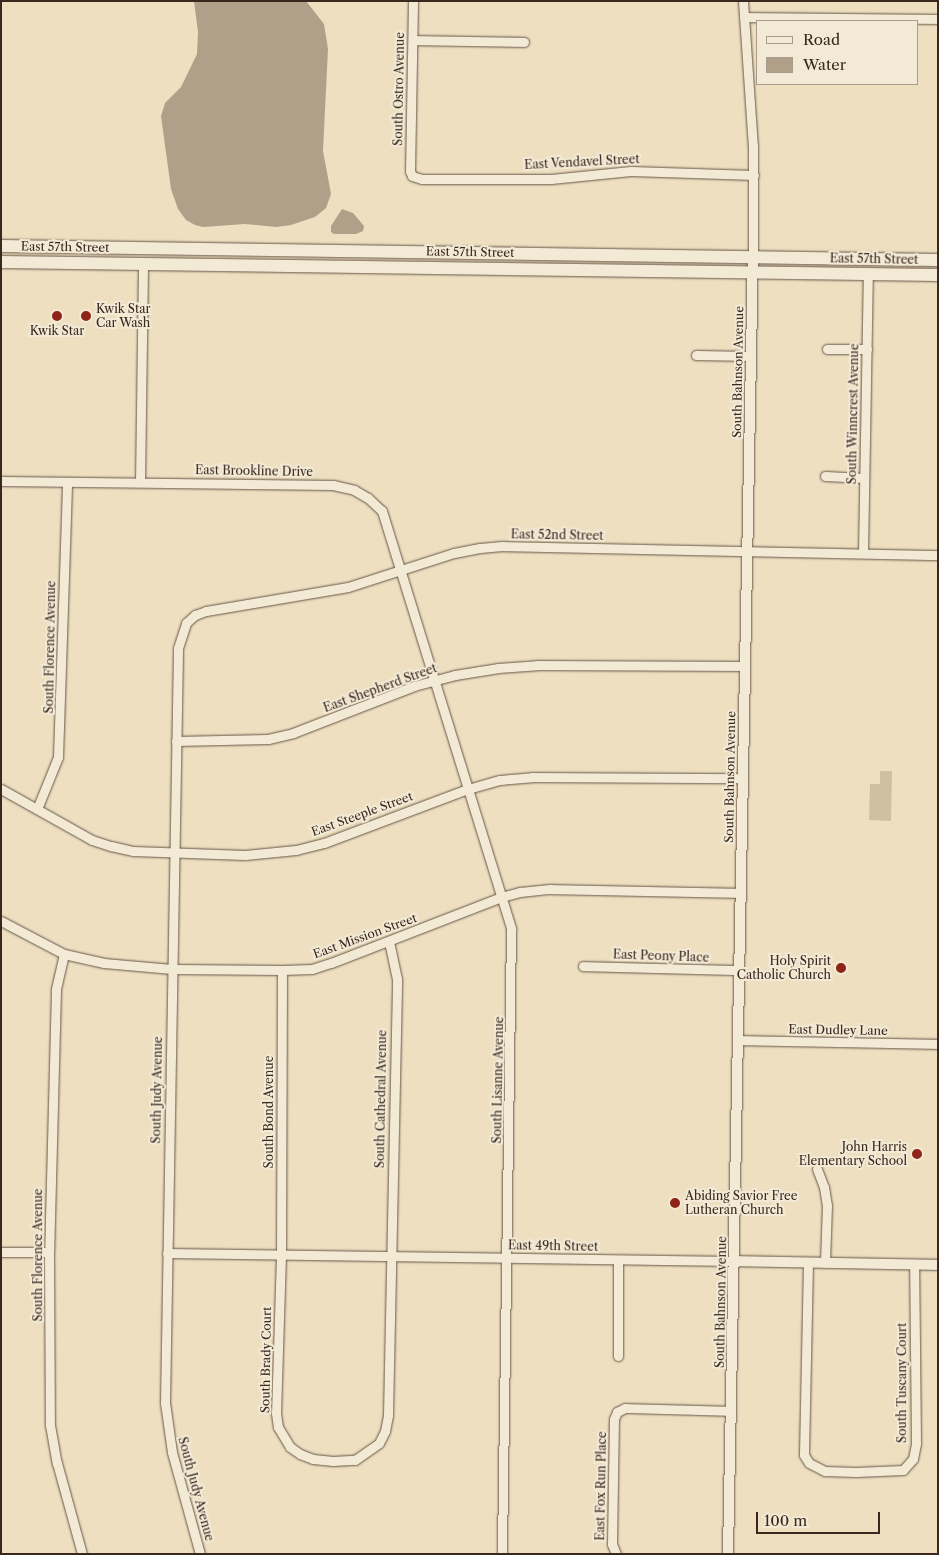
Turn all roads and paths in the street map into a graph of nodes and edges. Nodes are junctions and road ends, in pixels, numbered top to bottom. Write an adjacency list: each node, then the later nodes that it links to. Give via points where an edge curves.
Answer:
1 (413, 1): 5 (street, South Ostro Avenue)
2 (743, 1): 3 (street, South Bahnson Avenue)
3 (744, 17): 4 (street); 7 (street, South Bahnson Avenue)
4 (938, 19)
5 (413, 40): 6 (street); 8 (street, South Ostro Avenue)
6 (524, 42)
7 (754, 175): 8 (street, East Vendavel Street, via 631,171 551,179 422,179); 10 (street, South Bahnson Avenue)
8 (412, 176)
9 (1, 246): 10 (main road, East 57th Street)
10 (753, 256): 11 (main road, East 57th Street); 14 (street, South Bahnson Avenue)
11 (938, 260)
12 (1, 262): 13 (main road, East 57th Street)
13 (142, 264): 14 (main road, East 57th Street); 25 (street)
14 (753, 272): 15 (main road, East 57th Street); 20 (street, South Bahnson Avenue)
15 (868, 274): 16 (main road, East 57th Street); 18 (street, South Winncrest Avenue)
16 (938, 275)
17 (827, 348): 18 (street)
18 (867, 350): 22 (street, South Winncrest Avenue)
19 (696, 356): 20 (street)
20 (751, 356): 26 (street, South Bahnson Avenue)
21 (825, 476): 22 (street)
22 (864, 478): 27 (street, South Winncrest Avenue)
23 (1, 481): 24 (street, East Brookline Drive)
24 (66, 482): 25 (street, East Brookline Drive); 38 (street, South Florence Avenue, via 58,757)
25 (140, 482): 29 (street, East Brookline Drive, via 333,485 354,490 382,511)
26 (747, 552): 27 (street, East 52nd Street); 29 (street, East 52nd Street, via 502,546 454,553); 32 (street, South Bahnson Avenue)
27 (864, 553): 28 (street, East 52nd Street)
28 (938, 555)
29 (401, 570): 30 (street, East Brookline Drive); 31 (street, East 52nd Street, via 348,587 206,611)
30 (417, 621): 33 (street, South Lisanne Avenue)
31 (186, 623): 34 (street, South Judy Avenue, via 178,648)
32 (745, 666): 33 (street, East Shepherd Street, via 537,665); 35 (street, South Bahnson Avenue)
33 (435, 681): 34 (street, East Shepherd Street, via 414,686 294,733 242,741); 37 (street, South Lisanne Avenue)
34 (176, 741): 39 (street, South Judy Avenue)
35 (743, 778): 37 (street, East Steeple Street, via 532,777 500,780); 40 (street, South Bahnson Avenue)
36 (1, 789): 38 (street, East Steeple Street)
37 (468, 789): 39 (street, East Steeple Street, via 324,844 245,854); 41 (street, South Lisanne Avenue)
38 (37, 808): 39 (street, East Steeple Street, via 92,840 133,851)
39 (174, 854): 46 (street, South Judy Avenue)
40 (741, 893): 41 (street, East Mission Street, via 550,889); 48 (street, South Bahnson Avenue)
41 (501, 897): 43 (street, East Mission Street); 57 (street, South Lisanne Avenue, via 512,942)
42 (1, 922): 44 (street, East Mission Street)
43 (389, 942): 47 (street, East Mission Street, via 312,969); 56 (street, South Cathedral Avenue, via 397,979)
44 (64, 954): 46 (street, East Mission Street, via 112,964); 53 (street, South Florence Avenue, via 56,990)
45 (583, 966): 48 (street, East Peony Place)
46 (172, 969): 47 (street, East Mission Street); 54 (street, South Judy Avenue)
47 (282, 970): 55 (street, South Bond Avenue)
48 (739, 970): 49 (street, South Bahnson Avenue)
49 (738, 1040): 50 (street, East Dudley Lane); 59 (street, South Bahnson Avenue)
50 (938, 1044)
51 (817, 1170): 61 (street, via 827,1205)
52 (1, 1252): 53 (street)
53 (49, 1252): 66 (street, South Florence Avenue, via 50,1425)
54 (167, 1253): 55 (street, East 49th Street); 67 (street, South Judy Avenue, via 165,1403 168,1432)
55 (280, 1255): 56 (street, East 49th Street); 56 (street, South Brady Court, via 278,1427 290,1447 300,1454 333,1461 355,1460 364,1456 379,1443 385,1431 389,1398)
56 (390, 1257): 57 (street, East 49th Street)
57 (508, 1258): 58 (street, East 49th Street); 68 (street, South Lisanne Avenue)
58 (618, 1260): 59 (street, East 49th Street); 64 (street)
59 (734, 1261): 60 (street, East 49th Street); 65 (street, South Bahnson Avenue)
60 (808, 1263): 61 (street, East 49th Street); 62 (street, South Tuscany Court, via 804,1455 809,1463 825,1471 856,1472 903,1470 914,1459)
61 (825, 1263): 62 (street, East 49th Street)
62 (914, 1265): 63 (street, East 49th Street)
63 (938, 1265)
64 (618, 1356)
65 (731, 1411): 69 (street, East Fox Run Place, via 624,1408 617,1412 614,1419 612,1544); 70 (street, South Bahnson Avenue)
66 (82, 1554)
67 (200, 1554)
68 (502, 1554)
69 (616, 1554)
70 (728, 1554)

